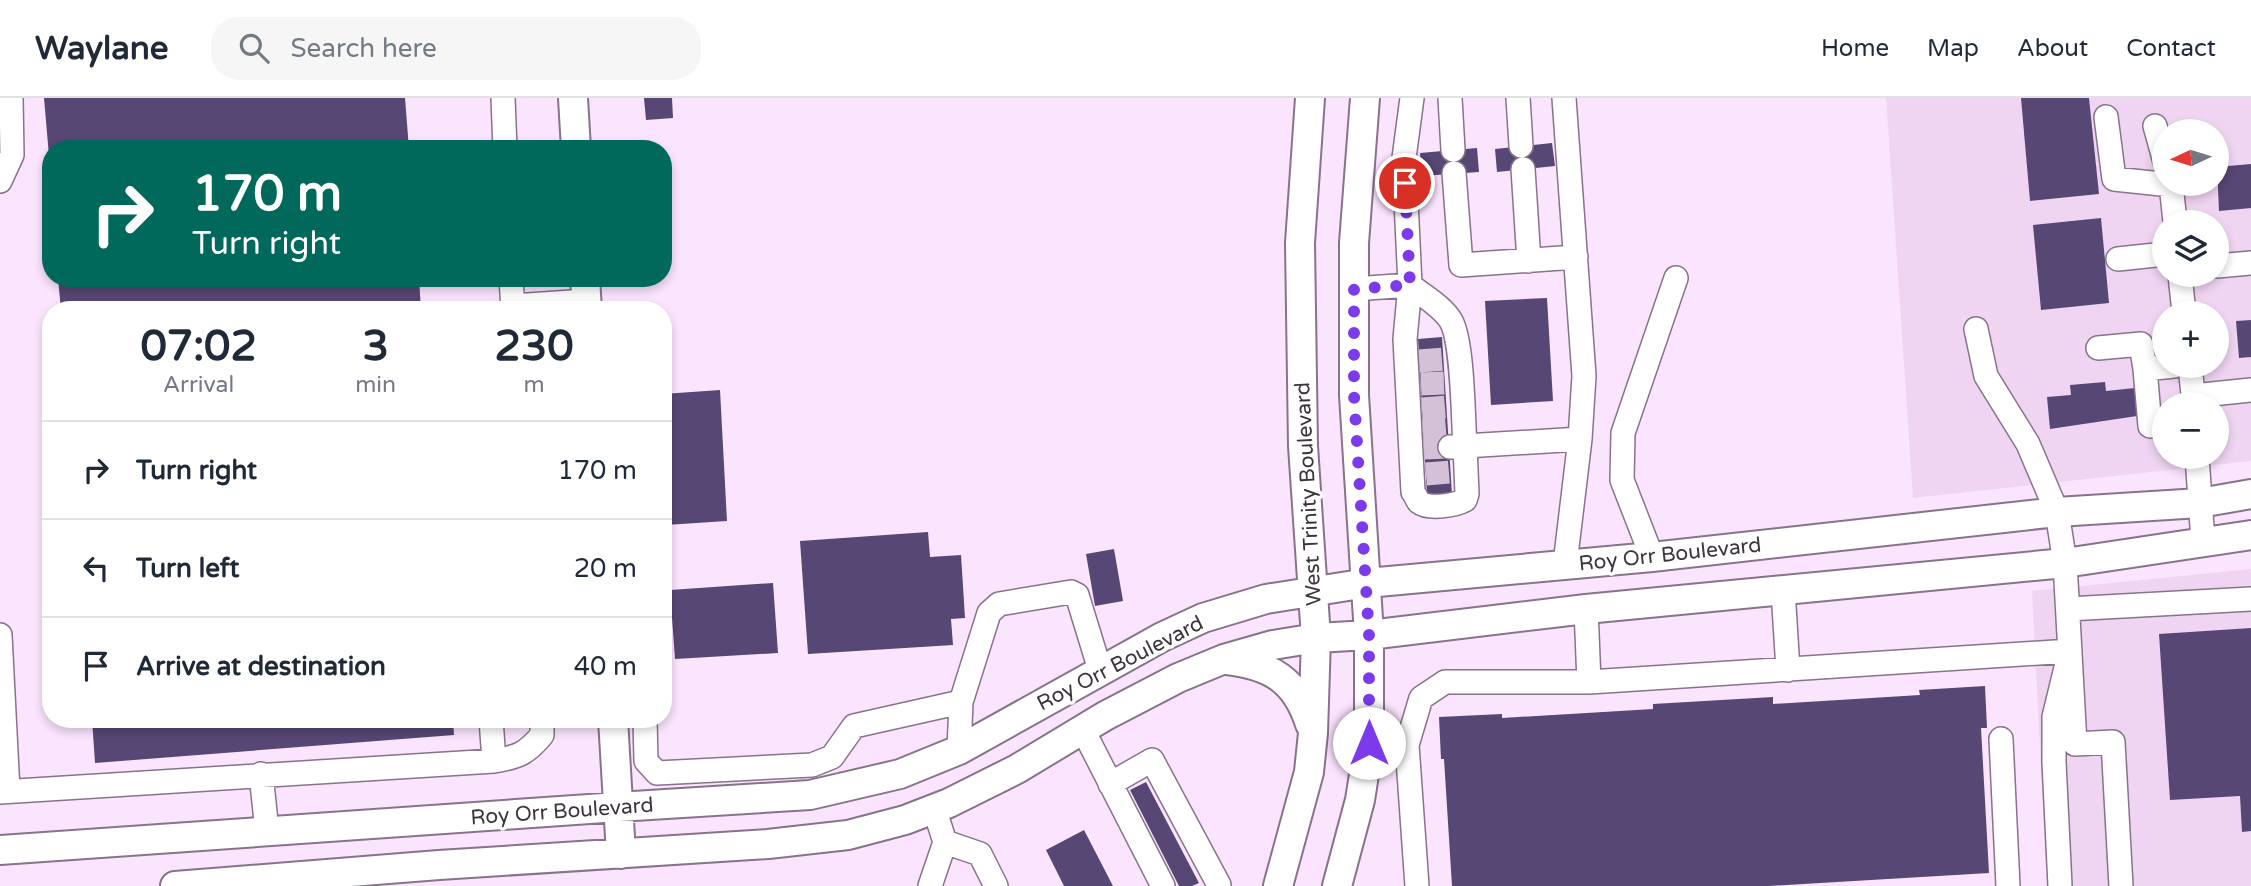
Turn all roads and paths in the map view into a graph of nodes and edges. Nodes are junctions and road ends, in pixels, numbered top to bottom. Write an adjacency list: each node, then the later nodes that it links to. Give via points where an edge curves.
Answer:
1 (11, 98): 17 (lane, via 12,155)
2 (503, 98): 11 (lane)
3 (573, 98): 12 (main road)
4 (1310, 98): 50 (main road, West Trinity Boulevard, via 1300,253 1303,446)
5 (1365, 98): 27 (main road)
6 (1412, 98): 26 (lane, via 1404,158)
7 (1450, 98): 14 (lane)
8 (1518, 98): 13 (lane)
9 (1564, 98): 20 (lane)
10 (2106, 117): 18 (lane, via 2114,179)
11 (505, 140)
12 (575, 140)
13 (1521, 146)
14 (1453, 150)
15 (1523, 169): 22 (lane)
16 (1454, 173): 22 (lane, via 1461,265)
17 (0, 181)
18 (2152, 182)
19 (2152, 255): 21 (lane)
20 (1576, 257): 22 (lane); 38 (lane, via 1584,376)
21 (2118, 259)
22 (1529, 261)
23 (2251, 263): 24 (lane)
24 (2229, 265)
25 (1676, 278): 45 (lane, via 1623,433 1622,480)
26 (1410, 285): 27 (lane); 37 (lane, via 1451,322 1457,343 1451,359); 37 (lane, via 1405,339 1412,361 1419,475 1413,492 1418,502 1427,506 1465,500)
27 (1354, 289): 48 (main road, via 1354,395)
28 (586, 296): 29 (lane)
29 (556, 301)
30 (1976, 328): 42 (lane, via 1986,376 2028,444)
31 (2098, 348): 33 (lane, via 2141,344)
32 (2152, 368): 33 (lane)
33 (2145, 369): 36 (lane)
34 (2251, 390): 35 (lane)
35 (2229, 394)
36 (2150, 426)
37 (1455, 427): 38 (lane)
38 (1580, 439): 46 (lane)
39 (2198, 469): 41 (lane)
40 (2251, 494): 41 (main road, Roy Orr Boulevard)
41 (2200, 503): 42 (main road, Roy Orr Boulevard); 44 (lane)
42 (2057, 512): 45 (main road, Roy Orr Boulevard); 47 (lane)
43 (2251, 535): 44 (main road, Roy Orr Boulevard)
44 (2203, 541): 47 (main road, Roy Orr Boulevard)
45 (1652, 557): 46 (main road, Roy Orr Boulevard)
46 (1565, 564): 48 (main road, Roy Orr Boulevard)
47 (2065, 564): 49 (main road, Roy Orr Boulevard); 53 (lane)
48 (1367, 583): 50 (main road, Roy Orr Boulevard); 55 (main road)
49 (1783, 590): 52 (main road, Roy Orr Boulevard); 60 (lane)
50 (1312, 592): 56 (main road, West Trinity Boulevard); 59 (main road, Roy Orr Boulevard, via 1266,599 1203,618)
51 (2251, 599): 53 (lane)
52 (1586, 609): 55 (main road, Roy Orr Boulevard); 61 (lane)
53 (2068, 610): 57 (lane)
54 (0, 635): 74 (lane)
55 (1369, 635): 56 (main road, Roy Orr Boulevard); 87 (main road, via 1369,743 1360,800)
56 (1316, 638): 58 (main road, Roy Orr Boulevard); 68 (main road, West Trinity Boulevard)
57 (2070, 651): 60 (lane); 90 (lane, via 2054,717); 91 (lane, via 2076,744 2113,741)
58 (1224, 659): 67 (main road, Roy Orr Boulevard, via 1178,678); 68 (main road, via 1253,663 1292,687)
59 (1100, 670): 62 (lane, via 1077,595 1071,592 999,604 989,613); 70 (main road, Roy Orr Boulevard)
60 (1787, 670): 61 (lane)
61 (1589, 682): 88 (lane, via 1445,682 1421,698 1407,745)
62 (961, 702): 66 (lane, via 854,726 832,757 812,765 657,773 646,761); 70 (lane)
63 (492, 728): 71 (lane)
64 (542, 728): 71 (lane, via 530,750)
65 (614, 728): 75 (main road)
66 (645, 728)
67 (1083, 730): 73 (lane); 76 (main road, Roy Orr Boulevard, via 1017,769)
68 (1313, 733): 86 (main road, West Trinity Boulevard, via 1309,772)
69 (2001, 738): 89 (lane)
70 (959, 750): 75 (main road, Roy Orr Boulevard, via 900,774 810,796)
71 (494, 761): 72 (lane)
72 (261, 774): 74 (lane); 77 (lane)
73 (1110, 783): 84 (lane); 85 (lane, via 1152,760)
74 (4, 791)
75 (618, 807): 77 (main road, Roy Orr Boulevard); 80 (main road)
76 (934, 808): 78 (lane); 80 (main road, Roy Orr Boulevard, via 848,835)
77 (267, 831): 79 (main road, Roy Orr Boulevard)
78 (945, 842): 82 (lane); 83 (lane, via 980,853)
79 (0, 850)
80 (621, 854): 81 (main road, Roy Orr Boulevard)
81 (175, 886)
82 (930, 886)
83 (996, 886)
84 (1163, 886)
85 (1218, 886)
86 (1279, 886)
87 (1337, 886)
88 (1417, 886)
89 (2008, 886)
90 (2060, 886)
91 (2121, 886)

